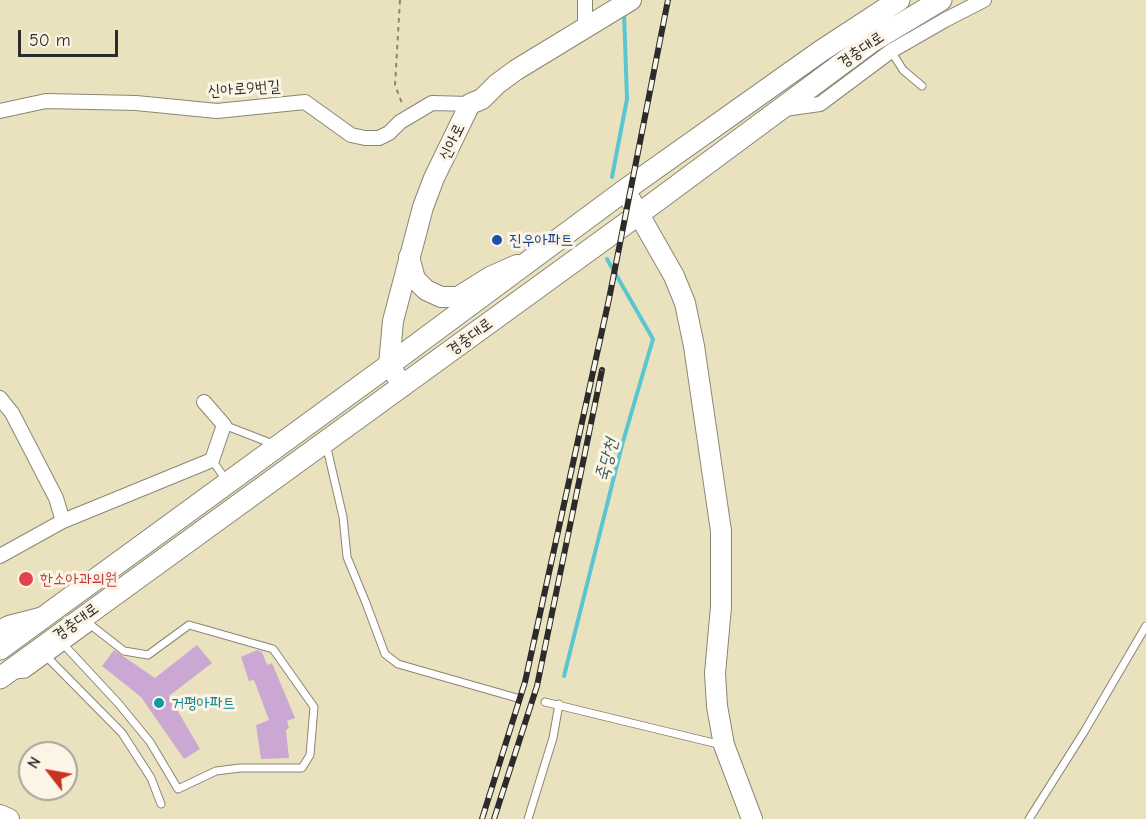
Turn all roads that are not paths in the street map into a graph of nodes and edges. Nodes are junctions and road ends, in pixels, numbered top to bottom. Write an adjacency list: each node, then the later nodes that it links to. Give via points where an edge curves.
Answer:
1 (585, 0): 6 (street)
2 (631, 0): 6 (street, 신아로)
3 (899, 0): 12 (main road, 경충대로)
4 (941, 0): 10 (main road, 경충대로, via 871,42)
5 (984, 0): 7 (street)
6 (585, 26): 9 (street, 신아로)
7 (891, 51): 8 (lane, via 903,70); 10 (street, via 820,104)
8 (922, 86)
9 (470, 104): 11 (street, 신아로9번길, via 432,103 379,138 351,135 305,102 217,111 136,103 46,101); 14 (street, 신아로, via 434,178)
10 (779, 110): 13 (main road, 경충대로)
11 (0, 111)
12 (625, 190): 13 (street); 15 (main road, 경충대로)
13 (639, 214): 17 (main road, 경충대로); 39 (street, via 674,276 685,303 694,346 721,531 716,673)
14 (409, 257): 15 (street, via 415,279 441,297 458,297 509,267); 16 (street, 신아로, via 393,321)
15 (525, 263): 16 (main road, 경충대로)
16 (389, 365): 17 (street); 22 (main road, 경충대로)
17 (403, 386): 21 (main road, 경충대로)
18 (0, 398): 25 (street, via 12,413 56,498)
19 (204, 402): 20 (street)
20 (224, 425): 22 (lane); 23 (street)
21 (326, 442): 29 (main road, 경충대로); 36 (lane, via 343,517 346,557 385,654 398,664)
22 (278, 446): 24 (main road, 경충대로)
23 (212, 460): 24 (lane); 25 (street)
24 (227, 482): 27 (main road, 경충대로)
25 (63, 521): 26 (street)
26 (0, 556)
27 (72, 597): 28 (main road, 경충대로); 29 (street)
28 (45, 616): 31 (street); 33 (main road, 경충대로)
29 (89, 620): 32 (lane); 32 (lane, via 124,651 148,655 189,625 273,649 314,707 310,755 302,768 216,771 178,789 150,742); 35 (main road, 경충대로)
30 (1146, 626): 45 (lane)
31 (0, 632)
32 (65, 646): 34 (lane)
33 (0, 649)
34 (48, 658): 35 (lane, via 26,674); 40 (lane, via 122,733 151,778)
35 (1, 677)
36 (517, 698)
37 (545, 702): 38 (lane)
38 (559, 704): 39 (lane); 43 (lane, via 553,738)
39 (724, 746): 44 (street)
40 (161, 804)
41 (0, 814): 42 (street)
42 (9, 819)
43 (528, 819)
44 (752, 819)
45 (1029, 819)

